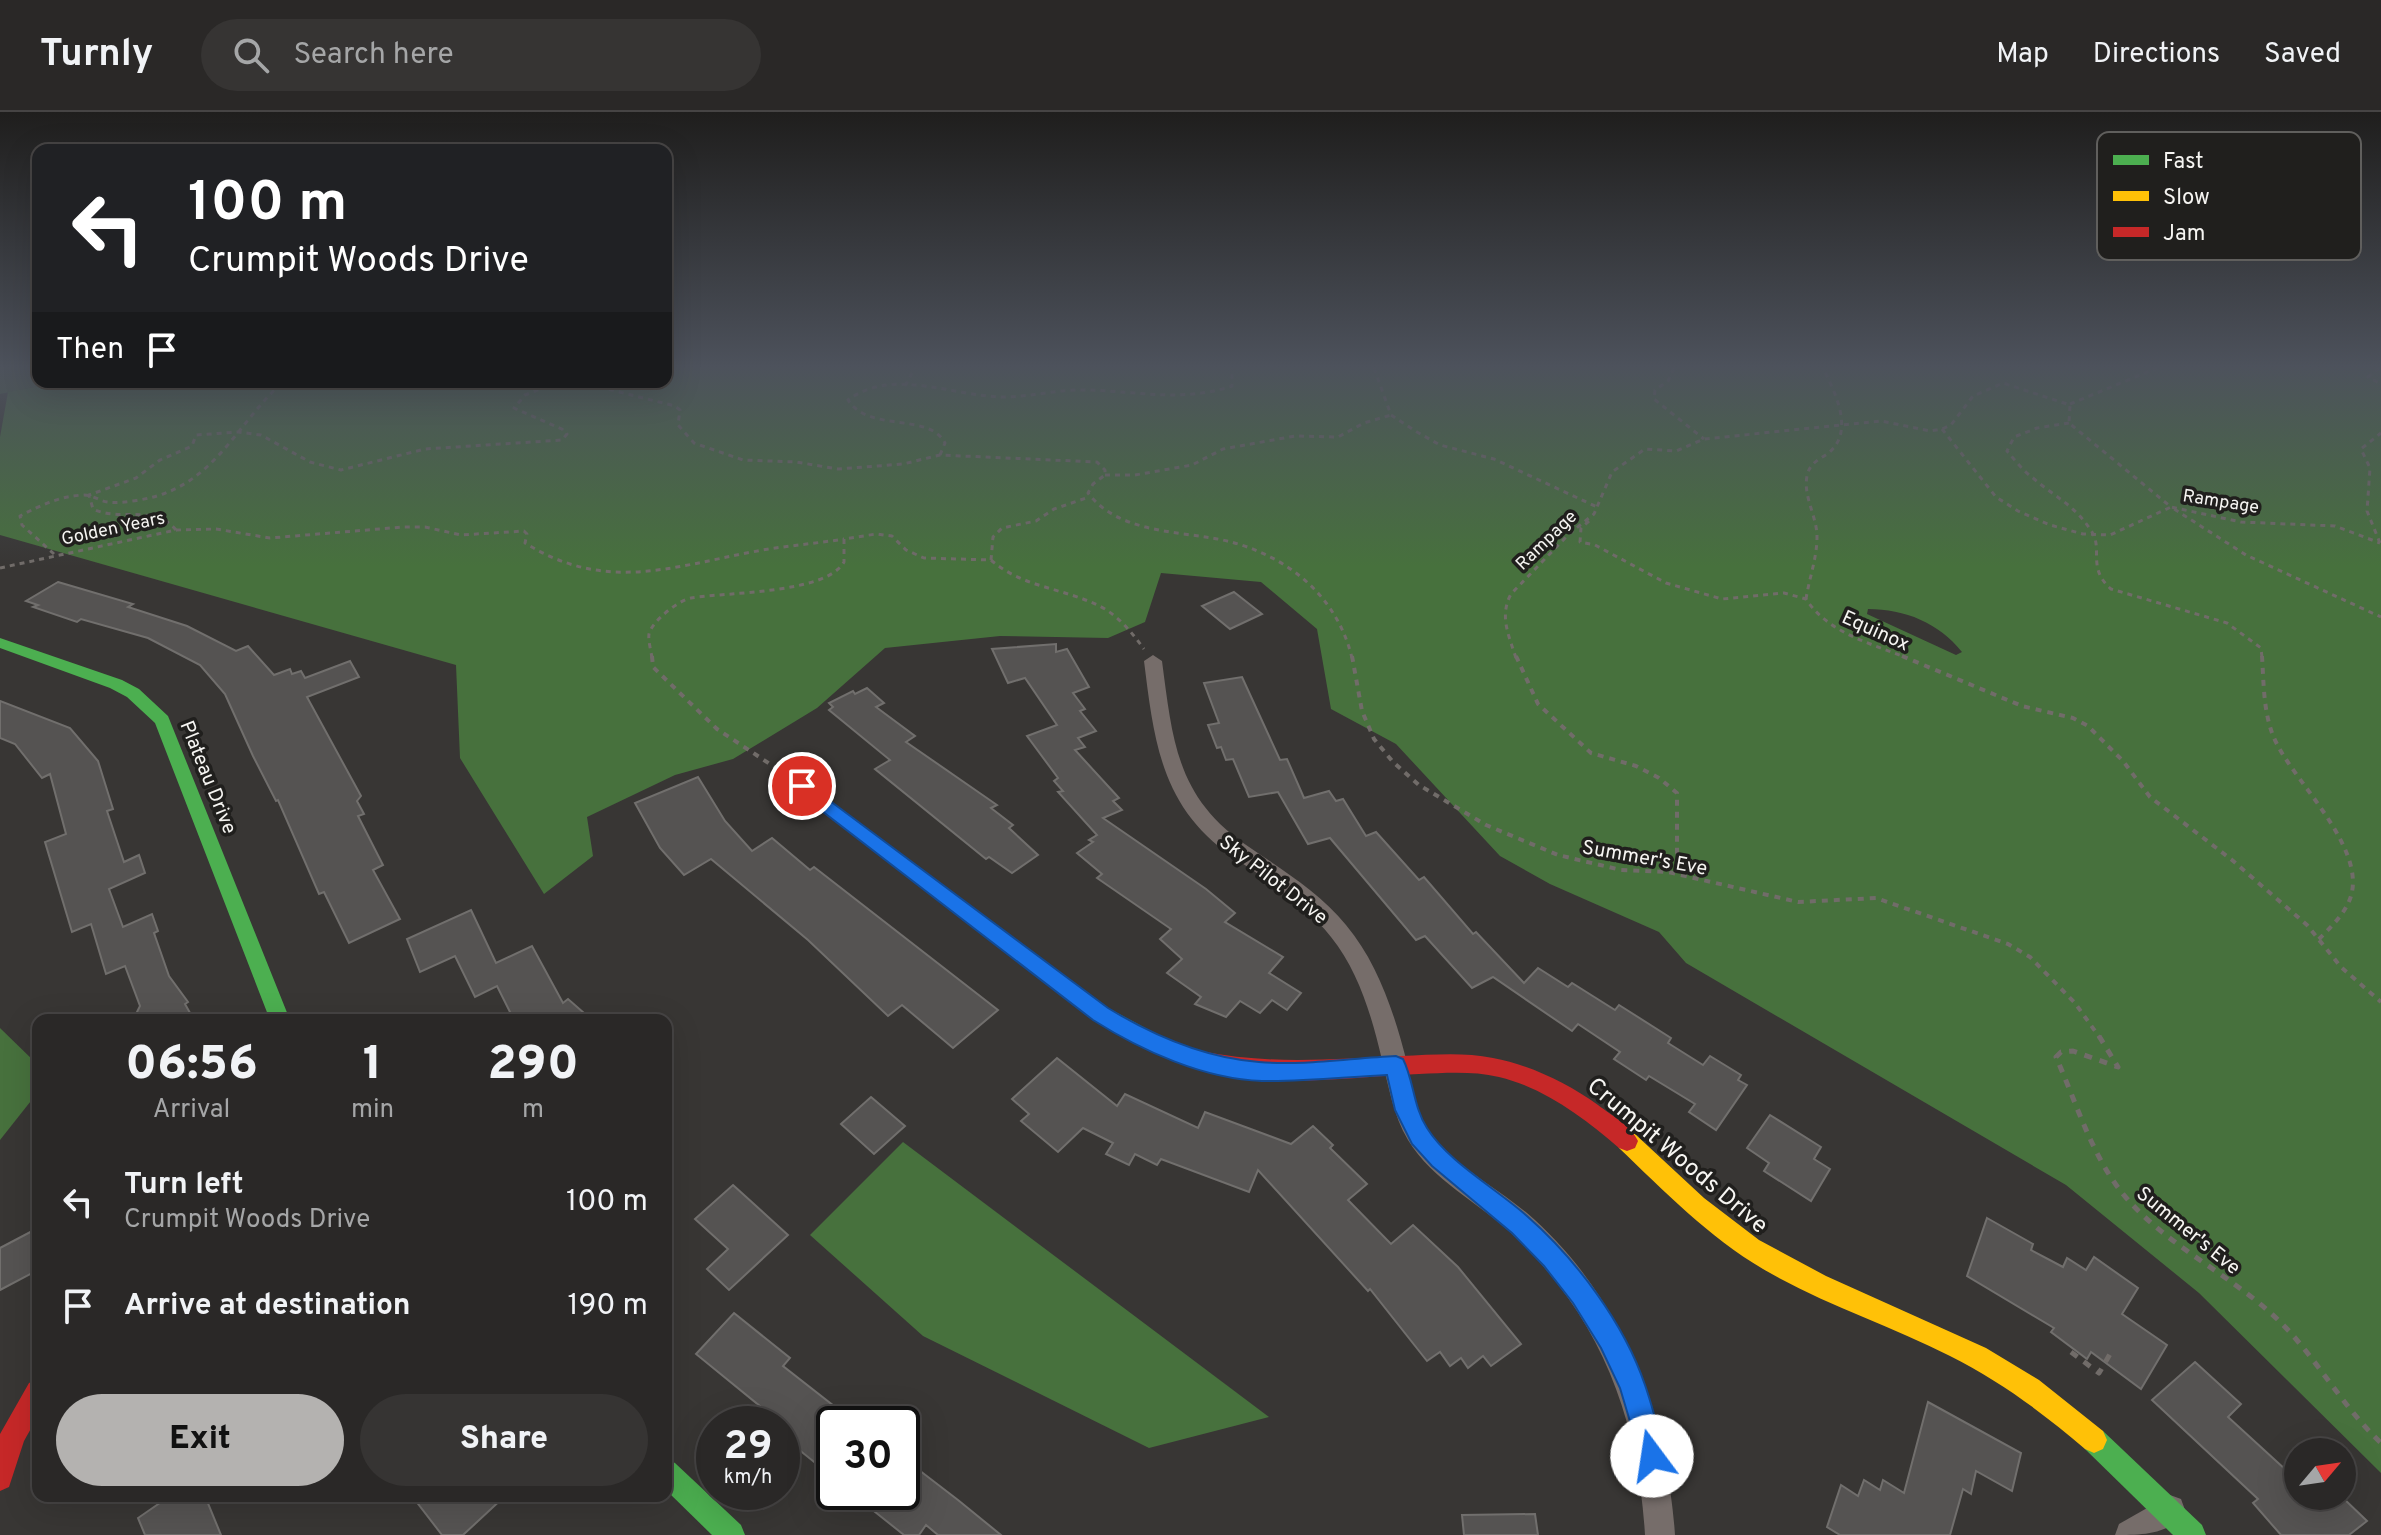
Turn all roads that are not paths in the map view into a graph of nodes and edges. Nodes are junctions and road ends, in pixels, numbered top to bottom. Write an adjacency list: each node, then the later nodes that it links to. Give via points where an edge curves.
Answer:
1 (0, 643): 4 (street, Plateau Drive, via 116,684 162,720)
2 (1153, 661): 5 (street, Sky Pilot Drive, via 1181,792 1215,833 1267,869 1340,932 1378,1005)
3 (802, 786): 5 (street, Crumpit Woods Drive, via 1133,1035 1203,1060 1260,1072)
4 (278, 1014)
5 (1396, 1065): 9 (street, Crumpit Woods Drive, via 1465,1063 1551,1085 1591,1109 1732,1236 1786,1272 1966,1351 1999,1371 2063,1414); 11 (street, Sky Pilot Drive, via 1406,1110 1420,1137 1552,1257 1610,1339 1648,1435)
6 (32, 1402): 7 (street, via 12,1436)
7 (0, 1478)
8 (672, 1478): 10 (street)
9 (2170, 1510): 12 (street); 13 (street, Crumpit Woods Drive)
10 (731, 1535)
11 (1660, 1535)
12 (2130, 1535)
13 (2192, 1535)

